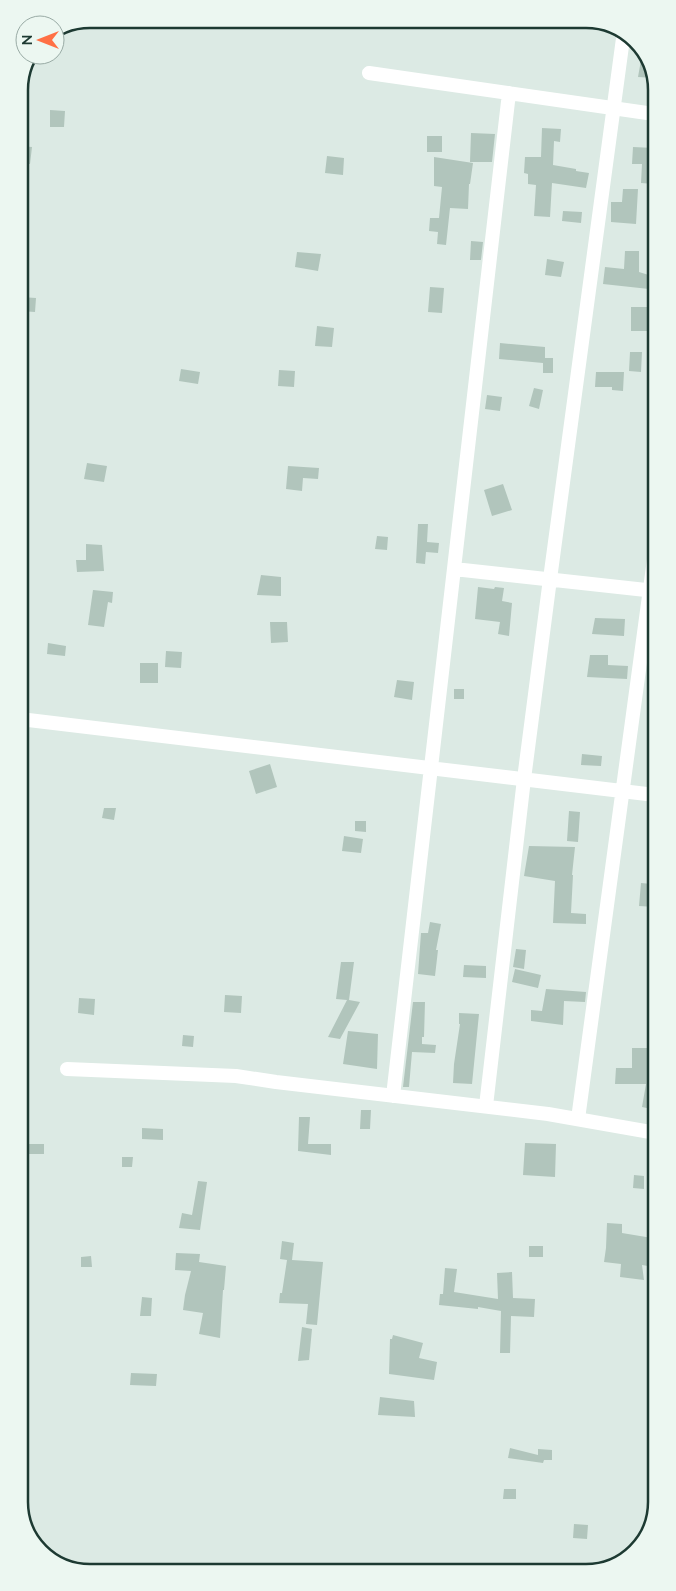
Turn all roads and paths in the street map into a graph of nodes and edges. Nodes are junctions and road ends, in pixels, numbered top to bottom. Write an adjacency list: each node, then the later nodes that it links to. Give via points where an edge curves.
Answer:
1 (623, 39): 4 (street)
2 (369, 73): 3 (street)
3 (509, 93): 4 (street); 6 (street)
4 (614, 108): 5 (street); 7 (street)
5 (648, 113)
6 (454, 569): 7 (street); 11 (street)
7 (550, 579): 8 (street); 12 (street)
8 (648, 590)
9 (648, 618): 13 (street)
10 (28, 720): 11 (street)
11 (431, 768): 12 (street); 16 (street)
12 (524, 780): 13 (street); 17 (street)
13 (623, 792): 14 (street); 18 (street)
14 (648, 794)
15 (67, 1069): 16 (street, via 236,1076)
16 (393, 1096): 17 (street)
17 (486, 1106): 18 (street)
18 (578, 1119): 19 (street)
19 (648, 1132)

